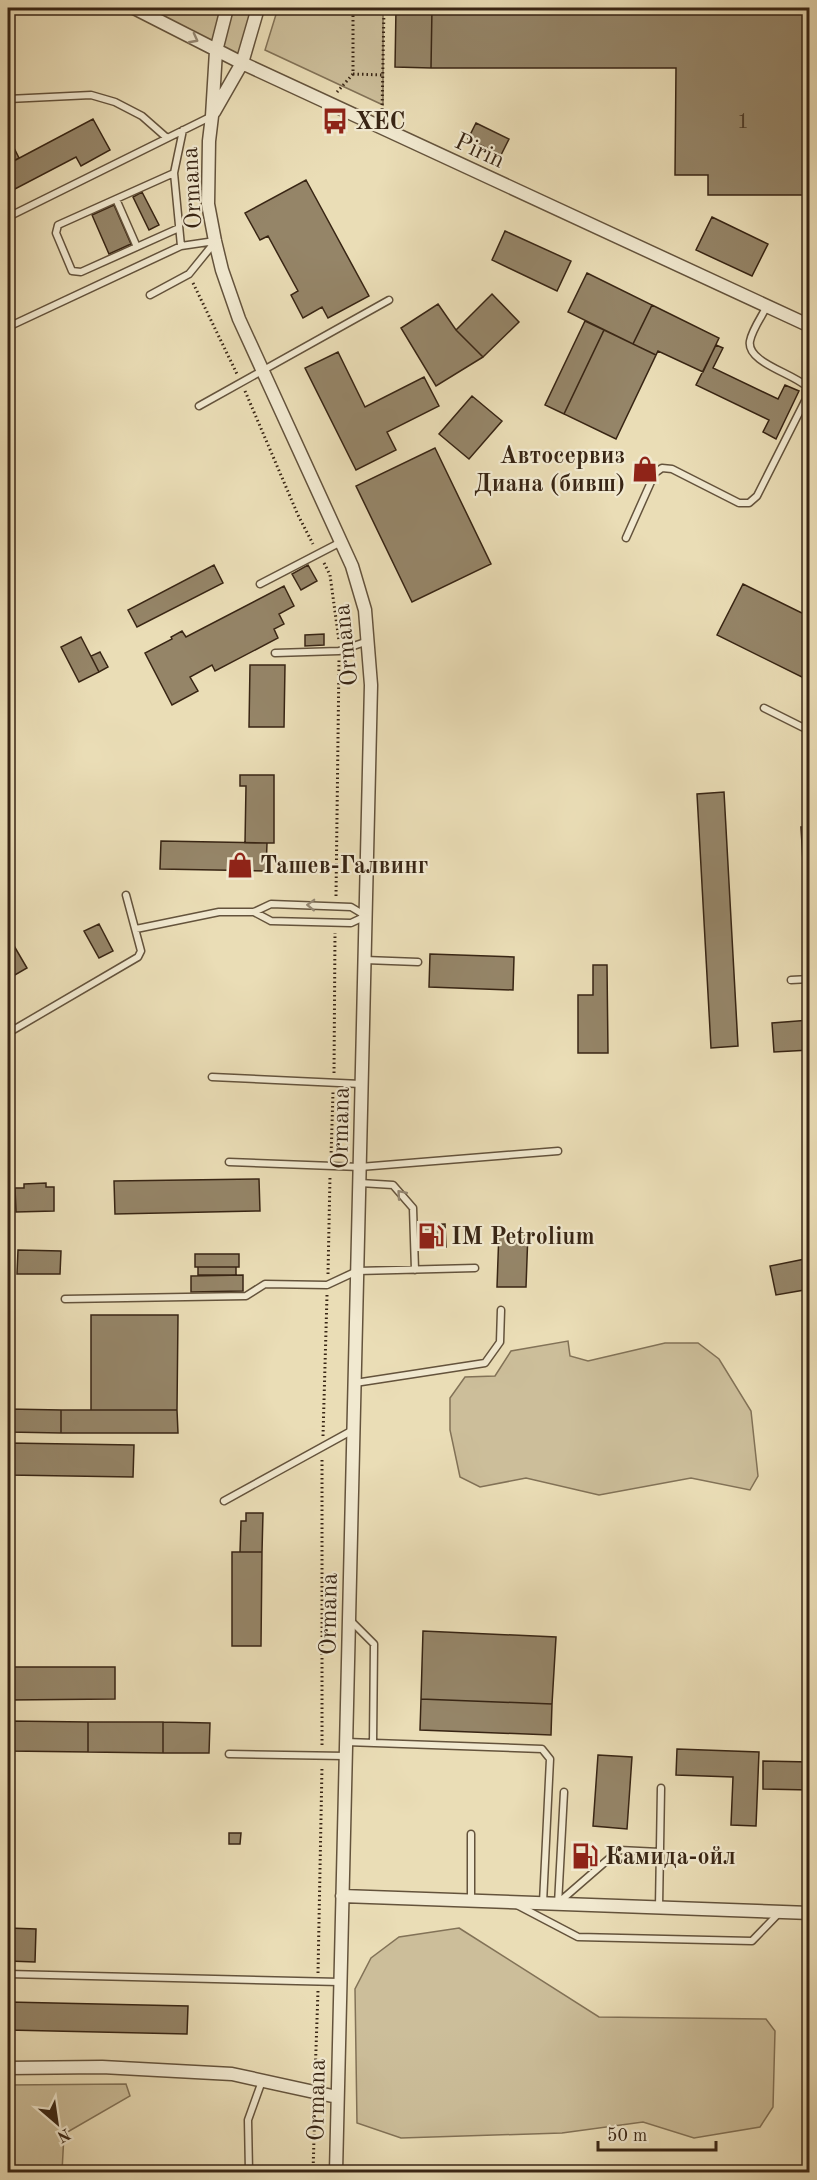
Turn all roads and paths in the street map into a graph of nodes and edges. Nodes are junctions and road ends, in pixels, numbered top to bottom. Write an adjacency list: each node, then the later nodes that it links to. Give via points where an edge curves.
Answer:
1 (134, 8): 6 (street, Pirin, one-way to 6)
2 (227, 8): 6 (street, Ormana)
3 (258, 8): 7 (street)
4 (353, 8): 8 (path)
5 (384, 8): 9 (path)
6 (216, 51): 7 (street, Pirin); 12 (street, Ormana)
7 (242, 63): 11 (street, Pirin); 12 (street)
8 (353, 74): 9 (path); 11 (path)
9 (383, 75): 13 (path)
10 (8, 99): 15 (lane, via 91,95 142,116)
11 (327, 103): 13 (street, Pirin)
12 (212, 116): 14 (lane); 20 (street, Ormana, via 207,173)
13 (382, 128): 25 (street, Pirin)
14 (183, 130): 15 (lane); 16 (lane)
15 (167, 138): 18 (lane)
16 (174, 173): 17 (lane); 19 (lane)
17 (116, 199): 22 (lane); 22 (lane, via 58,225 56,233 72,271 81,272)
18 (8, 217)
19 (179, 228): 21 (lane); 22 (lane)
20 (215, 241): 21 (lane); 23 (lane, via 189,274); 28 (street, Ormana, via 239,319)
21 (181, 246): 27 (lane)
22 (137, 247)
23 (150, 295)
24 (389, 300): 28 (lane)
25 (767, 306): 26 (street, Pirin); 30 (lane, via 750,340 751,351 756,358 798,379 806,386 806,399 757,496 740,503 672,469 662,468 655,473)
26 (810, 326)
27 (8, 327)
28 (262, 371): 29 (lane); 31 (street, Ormana)
29 (199, 406)
30 (626, 538)
31 (341, 541): 33 (lane); 34 (street, Ormana, via 360,589)
32 (330, 575): 35 (path)
33 (261, 584)
34 (368, 640): 35 (lane); 42 (street, Ormana, via 371,685)
35 (339, 651): 36 (lane); 40 (path)
36 (275, 652)
37 (764, 708): 38 (lane)
38 (810, 731)
39 (126, 895): 44 (lane)
40 (336, 906): 41 (lane, one-way to 41, via 272,904); 42 (lane, via 351,907)
41 (254, 912): 43 (lane, via 271,921); 44 (lane, via 219,912)
42 (366, 916): 43 (lane, via 351,923); 45 (street, Ormana)
43 (335, 923): 51 (path)
44 (136, 929): 49 (lane, via 141,951 138,957)
45 (365, 960): 46 (lane); 52 (street, Ormana)
46 (418, 962)
47 (810, 979): 48 (lane)
48 (791, 980)
49 (8, 1033)
50 (212, 1077): 51 (lane)
51 (334, 1083): 52 (lane); 55 (path)
52 (362, 1084): 56 (street, Ormana)
53 (558, 1151): 56 (lane)
54 (229, 1162): 55 (lane)
55 (331, 1166): 56 (lane); 61 (path)
56 (360, 1167): 57 (street, Ormana)
57 (360, 1183): 59 (lane, one-way to 57, via 413,1208 393,1185); 60 (street, Ormana)
58 (475, 1268): 59 (lane)
59 (415, 1270): 60 (lane)
60 (357, 1271): 61 (lane); 64 (street, Ormana)
61 (327, 1285): 62 (lane, via 265,1284 246,1296); 66 (path)
62 (65, 1299)
63 (501, 1310): 64 (lane, via 500,1342 485,1363)
64 (355, 1383): 65 (street, Ormana)
65 (354, 1430): 66 (lane); 68 (street, Ormana)
66 (322, 1447): 67 (lane); 72 (path)
67 (224, 1500)
68 (349, 1619): 69 (street, Ormana); 70 (lane, via 374,1644)
69 (346, 1742): 70 (lane); 73 (street, Ormana)
70 (374, 1743): 81 (lane, via 542,1749 550,1759)
71 (229, 1754): 72 (lane)
72 (322, 1756): 73 (lane); 87 (path)
73 (346, 1756): 78 (street, Ormana)
74 (661, 1788): 77 (lane)
75 (564, 1791): 82 (lane)
76 (471, 1834): 79 (lane)
77 (660, 1852): 82 (lane, via 619,1850); 83 (lane)
78 (342, 1896): 79 (street); 88 (street, Ormana)
79 (471, 1901): 80 (street)
80 (511, 1902): 81 (street); 84 (lane, via 578,1937 752,1941)
81 (543, 1903): 82 (street)
82 (558, 1904): 83 (street)
83 (659, 1907): 84 (street)
84 (780, 1912): 85 (street)
85 (810, 1913)
86 (8, 1974): 87 (lane)
87 (318, 1981): 88 (lane); 91 (path)
88 (340, 1982): 92 (street, Ormana)
89 (8, 2068): 90 (street, via 102,2067 232,2074)
90 (262, 2080): 91 (street); 93 (lane, via 248,2120)
91 (315, 2092): 92 (street); 94 (path)
92 (337, 2097): 95 (street, Ormana)
93 (249, 2172)
94 (313, 2172)
95 (336, 2172)

